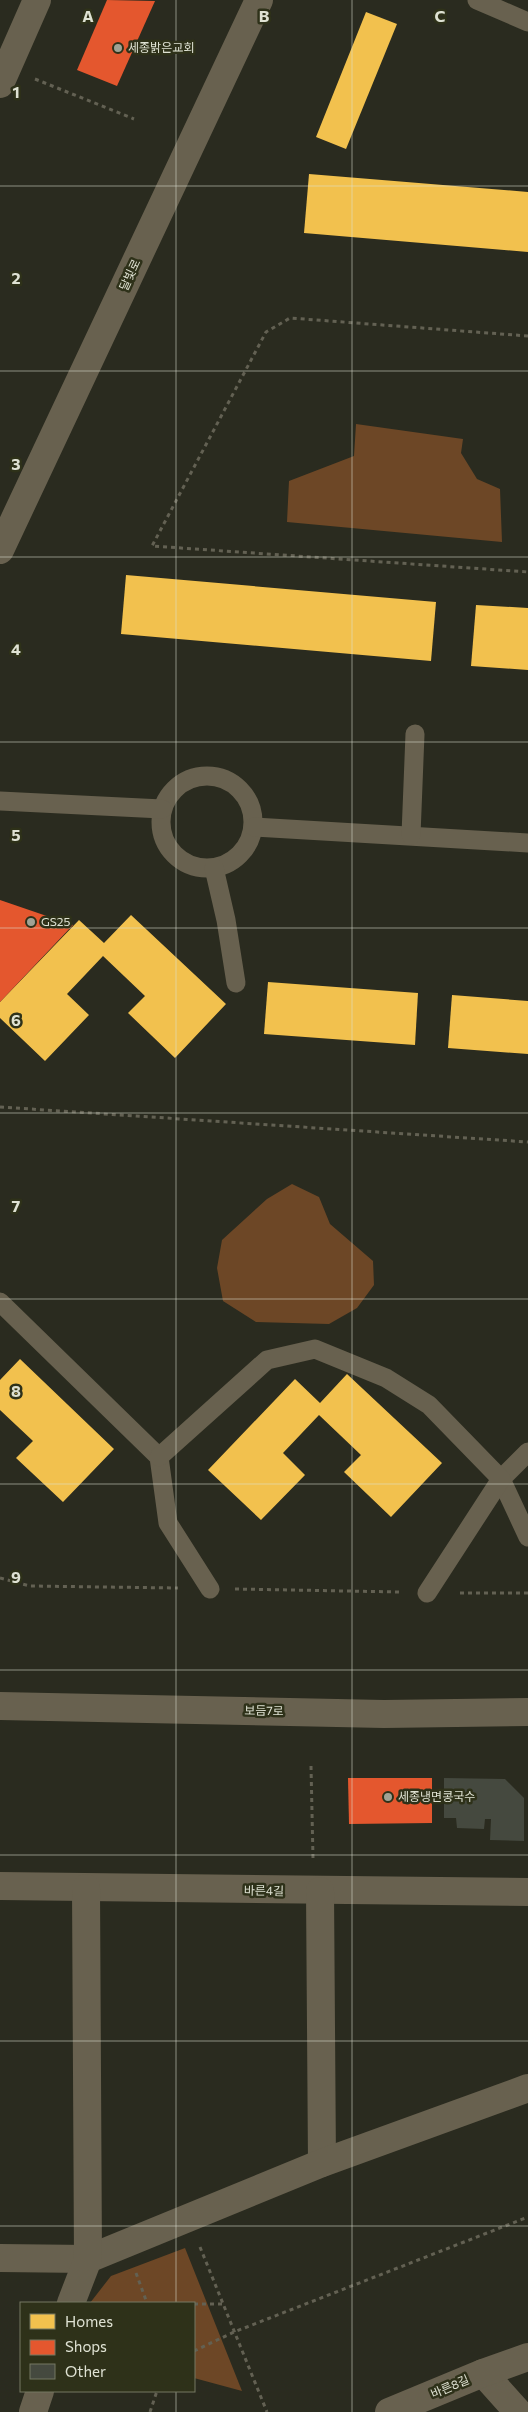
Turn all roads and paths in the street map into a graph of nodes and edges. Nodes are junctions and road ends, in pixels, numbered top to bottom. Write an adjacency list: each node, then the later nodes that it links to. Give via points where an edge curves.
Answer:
1 (37, 0): 6 (street)
2 (259, 0): 9 (street, 달빛로)
3 (477, 0): 4 (lane)
4 (528, 22)
5 (32, 78): 7 (path)
6 (0, 84)
7 (134, 119)
8 (528, 336): 10 (path, via 290,318 266,332 152,546)
9 (0, 550)
10 (528, 572)
11 (415, 734): 15 (lane)
12 (0, 801): 13 (lane)
13 (162, 809): 14 (lane, via 180,784 194,777 209,775 224,778 238,786 248,798); 17 (lane, via 164,840 172,854 199,868)
14 (254, 827): 15 (lane); 17 (lane, via 250,842 241,854 229,864)
15 (411, 835): 16 (lane)
16 (528, 843)
17 (214, 868): 18 (lane)
18 (236, 983)
19 (0, 1106): 20 (path)
20 (528, 1142)
21 (0, 1302): 23 (lane)
22 (528, 1452): 24 (lane)
23 (159, 1457): 24 (lane, via 267,1360 315,1349 386,1378 429,1405); 27 (lane, via 168,1523)
24 (501, 1479): 25 (lane); 28 (lane)
25 (528, 1537)
26 (0, 1578): 27 (path, via 30,1586)
27 (210, 1589): 28 (path)
28 (427, 1593): 29 (path)
29 (528, 1593)
30 (0, 1706): 31 (street, 보듬7로, via 384,1714)
31 (528, 1712)
32 (311, 1766): 33 (path)
33 (313, 1864)
34 (0, 1886): 35 (street, 바른4길)
35 (86, 1888): 36 (street, 바른4길); 43 (street)
36 (320, 1892): 37 (street, 바른4길); 39 (street)
37 (528, 1892)
38 (528, 2088): 39 (street)
39 (322, 2163): 43 (street)
40 (528, 2217): 49 (path)
41 (200, 2247): 48 (path)
42 (0, 2258): 43 (street)
43 (88, 2259): 45 (street)
44 (135, 2272): 46 (path)
45 (71, 2302)
46 (147, 2302)
47 (195, 2304): 48 (path)
48 (223, 2304): 49 (path)
49 (234, 2332): 50 (path); 57 (path)
50 (195, 2351)
51 (528, 2357): 52 (street, 바른8길)
52 (483, 2373): 58 (street, 바른8길); 59 (street, 바른8길)
53 (40, 2392): 55 (street)
54 (157, 2392): 56 (path)
55 (33, 2412)
56 (150, 2412)
57 (266, 2412)
58 (389, 2412)
59 (518, 2412)

